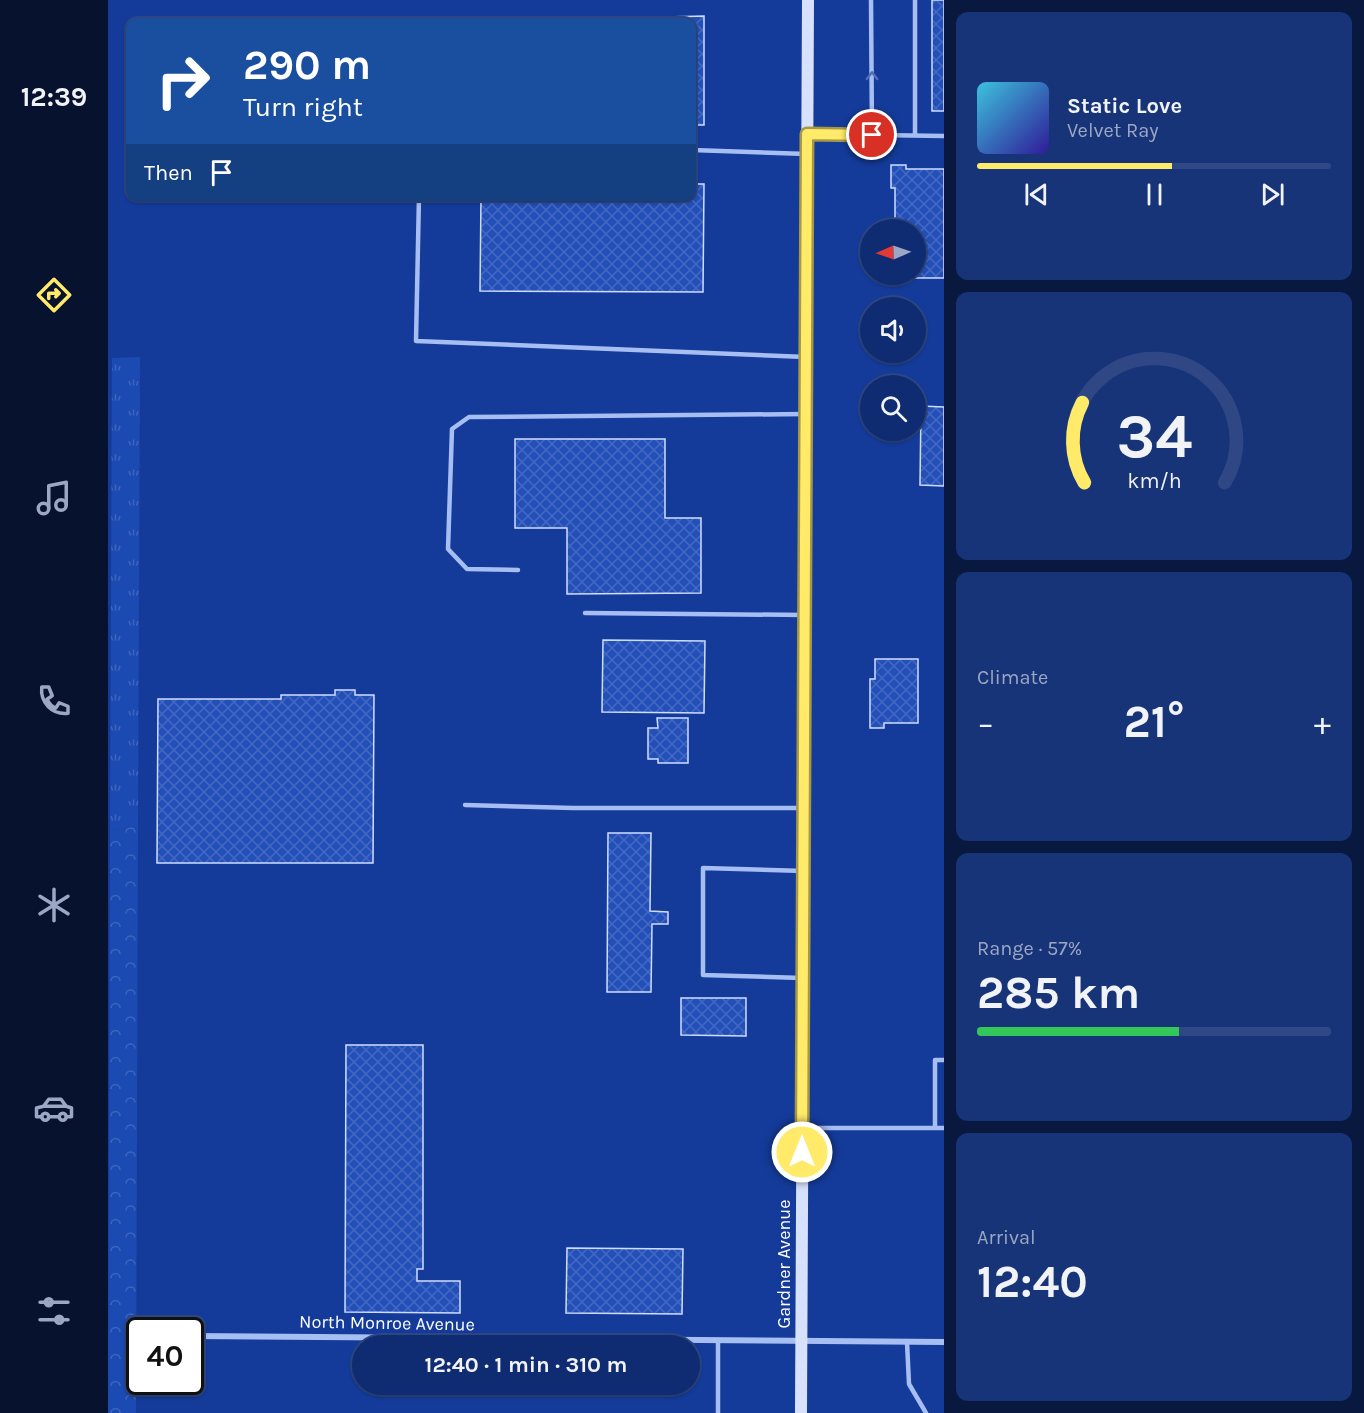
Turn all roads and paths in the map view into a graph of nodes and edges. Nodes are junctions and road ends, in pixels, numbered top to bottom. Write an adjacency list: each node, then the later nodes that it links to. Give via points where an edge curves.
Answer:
1 (808, 0): 4 (street, Gardner Avenue)
2 (871, 0): 5 (lane, one-way to 2)
3 (915, 0): 6 (lane)
4 (807, 134): 5 (lane); 9 (street, Gardner Avenue)
5 (872, 135): 6 (lane)
6 (915, 135): 7 (lane)
7 (944, 136)
8 (696, 150): 9 (lane)
9 (807, 154): 11 (street, Gardner Avenue)
10 (419, 201): 11 (lane, via 416,341)
11 (806, 357): 12 (street, Gardner Avenue)
12 (806, 414): 13 (lane, via 469,417 452,429 448,549 467,569); 15 (street, Gardner Avenue)
13 (518, 570)
14 (585, 613): 15 (lane)
15 (805, 615): 17 (street, Gardner Avenue)
16 (465, 805): 17 (lane)
17 (804, 808): 18 (street, Gardner Avenue)
18 (804, 871): 19 (street, Gardner Avenue); 19 (lane, via 703,868 703,975)
19 (803, 978): 21 (street, Gardner Avenue)
20 (944, 1060): 22 (lane, via 936,1060)
21 (802, 1128): 22 (lane); 26 (street, Gardner Avenue)
22 (935, 1128): 23 (lane)
23 (944, 1128)
24 (204, 1336): 25 (street, North Monroe Avenue)
25 (718, 1341): 26 (street, North Monroe Avenue); 29 (lane)
26 (801, 1342): 27 (street, North Monroe Avenue); 30 (street, Gardner Avenue)
27 (907, 1342): 28 (street, North Monroe Avenue); 31 (lane, via 909,1384)
28 (944, 1342)
29 (718, 1413)
30 (801, 1413)
31 (926, 1413)

